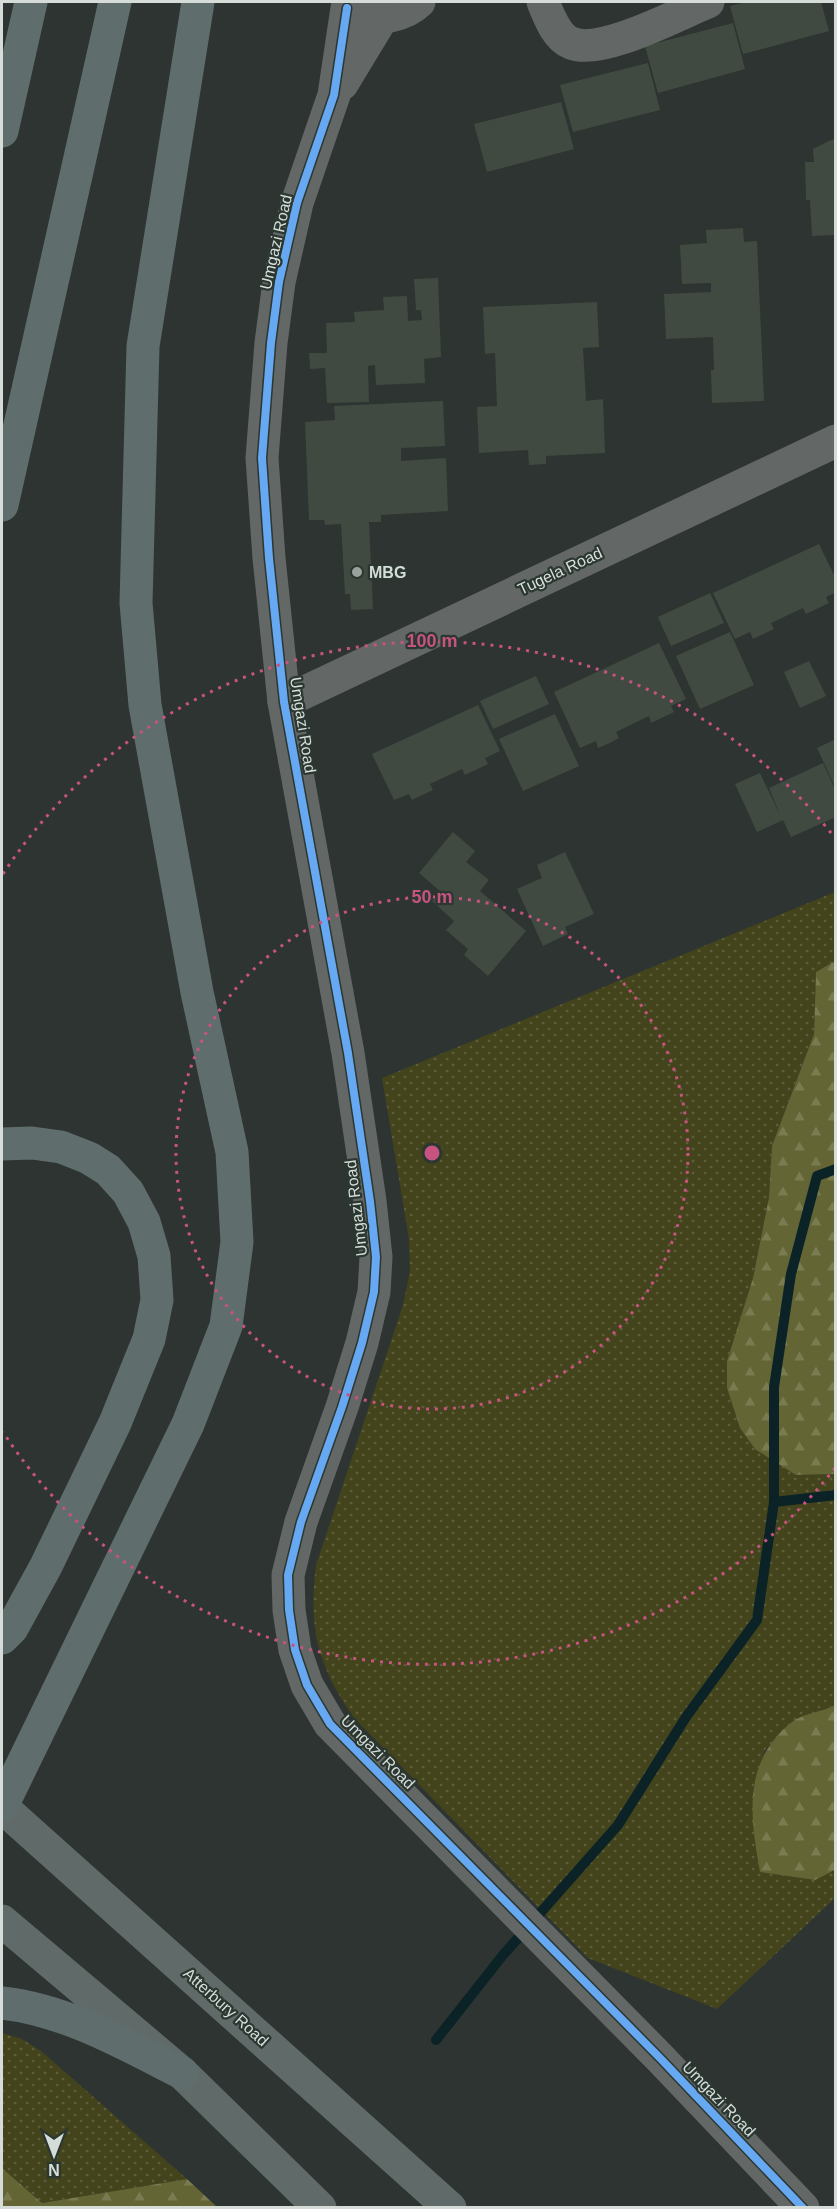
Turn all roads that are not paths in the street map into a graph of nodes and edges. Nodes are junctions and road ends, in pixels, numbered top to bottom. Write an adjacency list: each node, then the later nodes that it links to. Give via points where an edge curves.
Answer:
1 (31, 2): 10 (highway)
2 (115, 2): 12 (highway)
3 (198, 2): 16 (highway, via 143,346 136,603 145,705 197,992 232,1152 237,1242 226,1326 189,1424)
4 (419, 2): 8 (street, via 400,14)
5 (543, 2): 6 (street, via 561,35 570,43 583,46 622,39)
6 (708, 2)
7 (343, 5): 8 (street); 9 (street, Umgazi Road)
8 (382, 18): 9 (street, Umgazi Road)
9 (334, 95): 13 (street, Umgazi Road, via 297,203 279,282 271,343 262,458)
10 (2, 131)
11 (836, 441): 13 (street, Tugela Road)
12 (2, 505)
13 (285, 702): 22 (street, Umgazi Road, via 348,1053 376,1257 374,1292 362,1342 301,1522 288,1575 295,1650 307,1685 330,1724)
14 (2, 1144): 15 (highway, via 32,1143 61,1148 108,1170 128,1192 144,1222 154,1256 157,1300 149,1339 115,1422 46,1566 12,1628)
15 (2, 1638)
16 (2, 1807): 21 (main road, Atterbury Road)
17 (2, 1921): 19 (main road)
18 (2, 2003): 19 (highway, via 94,2029)
19 (182, 2073): 20 (main road)
20 (320, 2208)
21 (450, 2208)
22 (803, 2208)

